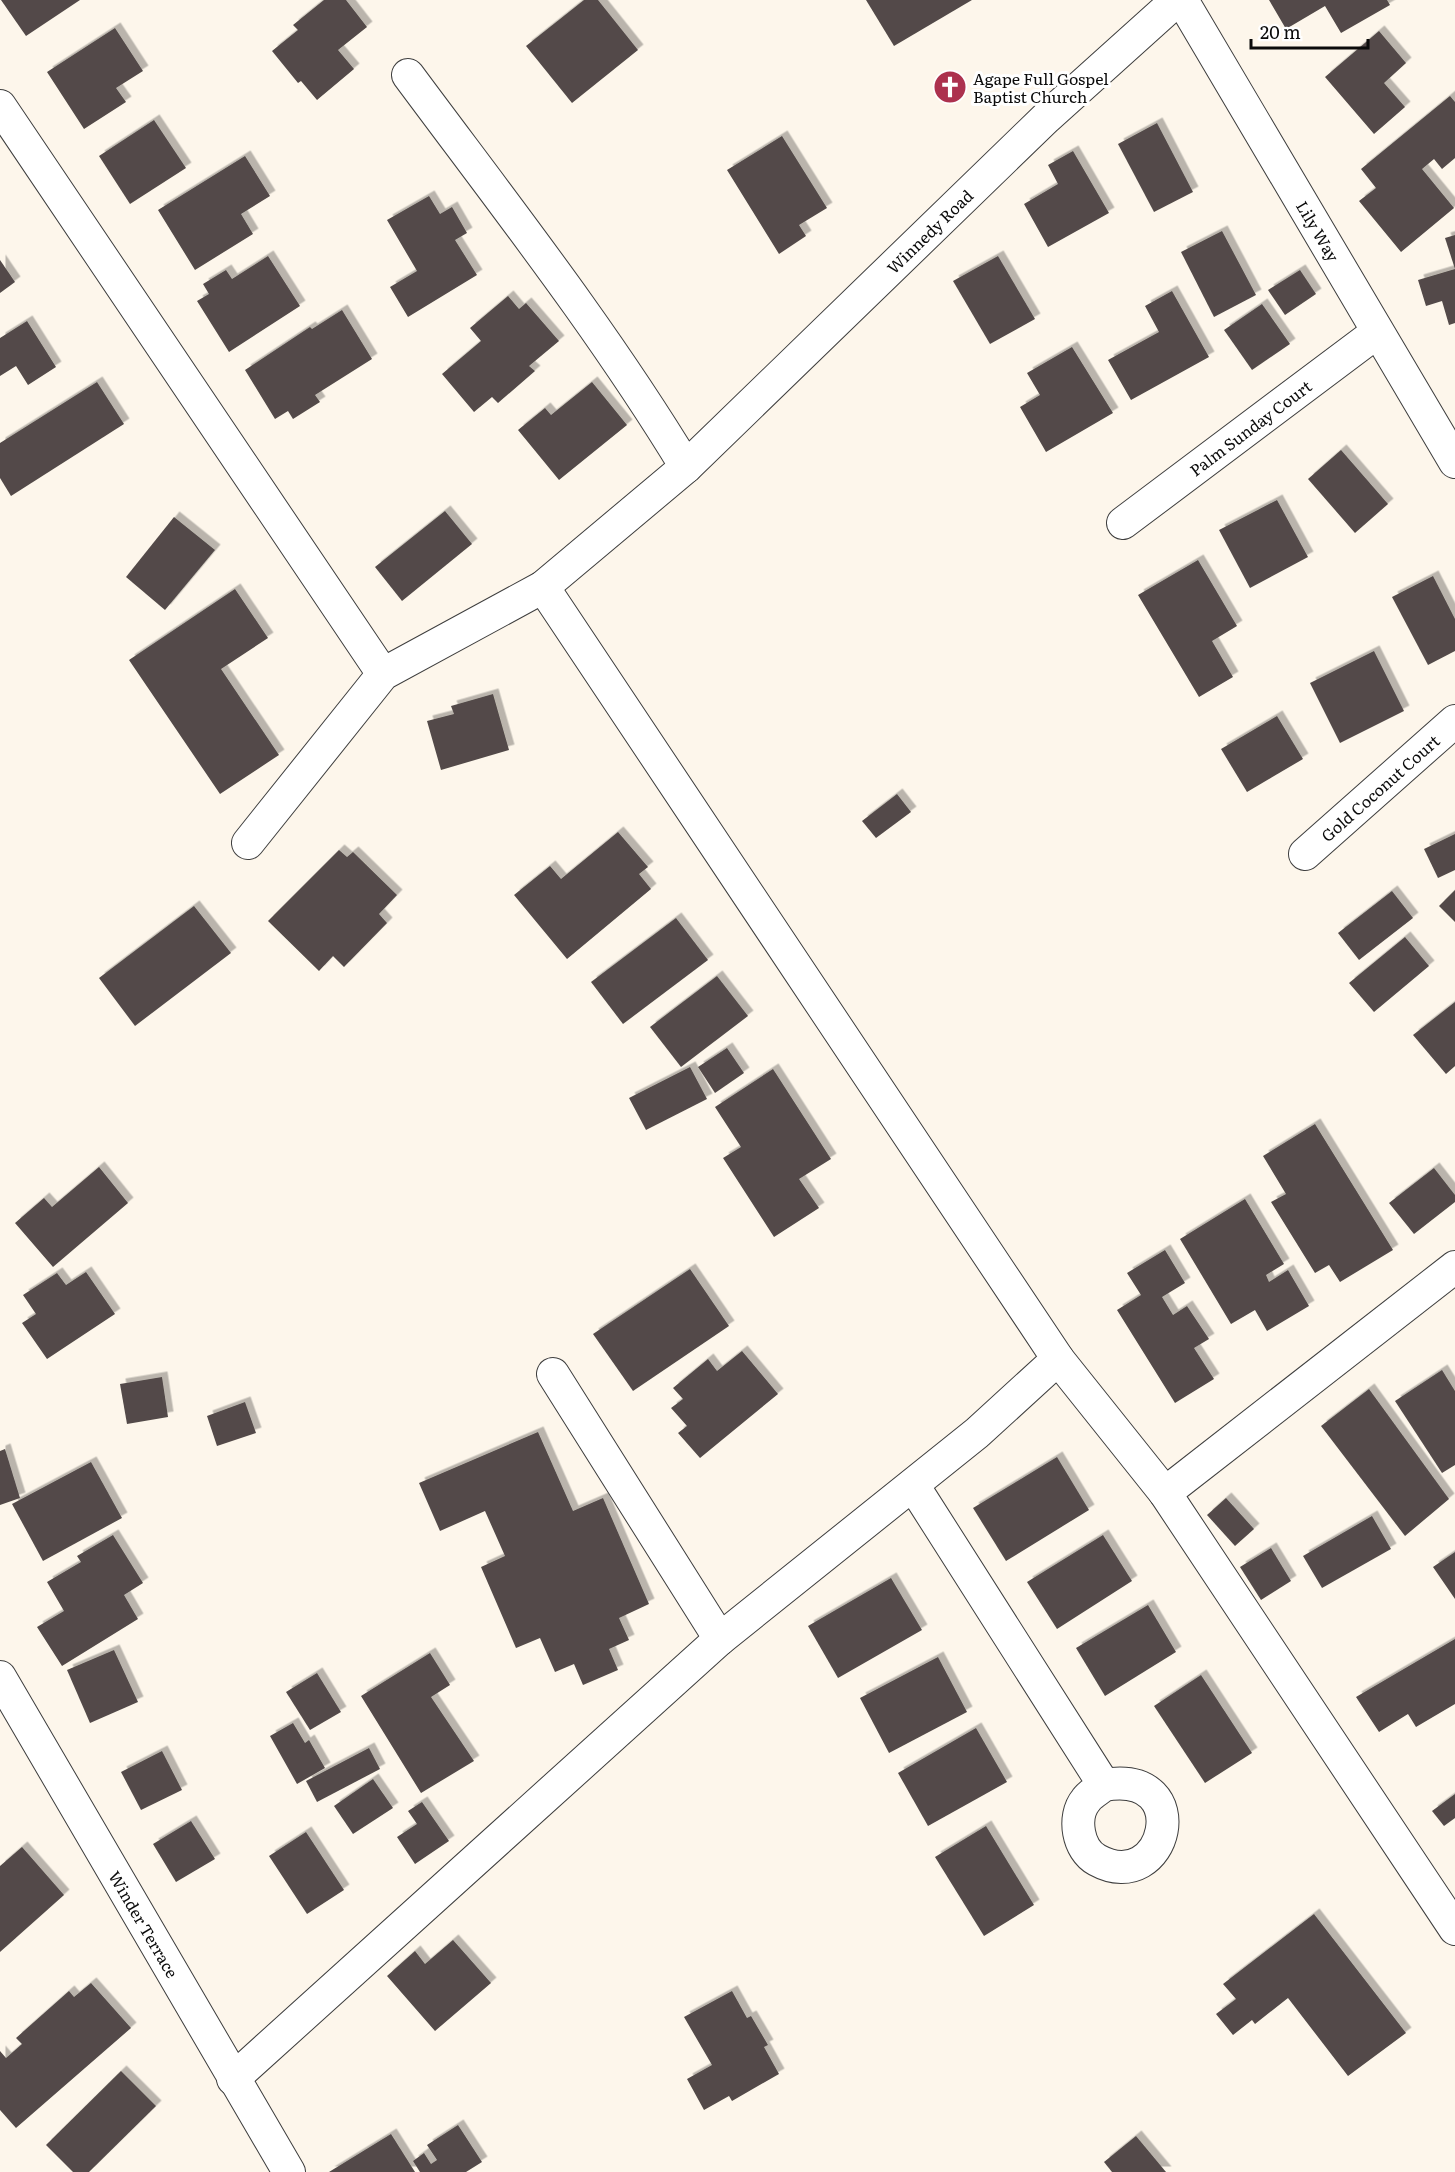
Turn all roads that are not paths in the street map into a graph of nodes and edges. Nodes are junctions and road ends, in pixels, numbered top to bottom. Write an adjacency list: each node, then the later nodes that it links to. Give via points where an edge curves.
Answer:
1 (1177, 0): 7 (street, Winnedy Road, via 1046,118)
2 (1182, 0): 5 (street, Lily Way)
3 (408, 75): 7 (street, via 551,268)
4 (0, 106): 10 (street)
5 (1377, 333): 6 (street, Lily Way); 8 (street, Palm Sunday Court)
6 (1455, 462)
7 (686, 467): 9 (street, Winnedy Road)
8 (1123, 523)
9 (543, 587): 10 (street, Winnedy Road); 15 (street)
10 (383, 674): 12 (street)
11 (1455, 721): 13 (street, Gold Coconut Court)
12 (248, 843)
13 (1305, 854)
14 (1455, 1267): 18 (street)
15 (1058, 1359): 17 (street); 18 (street)
16 (553, 1374): 19 (street)
17 (913, 1485): 19 (street); 21 (street)
18 (1165, 1493): 22 (street)
19 (720, 1639): 23 (street)
20 (0, 1677): 23 (street, Winder Terrace)
21 (1104, 1785)
22 (1455, 1929)
23 (233, 2079): 24 (street, Winder Terrace)
24 (289, 2172)

